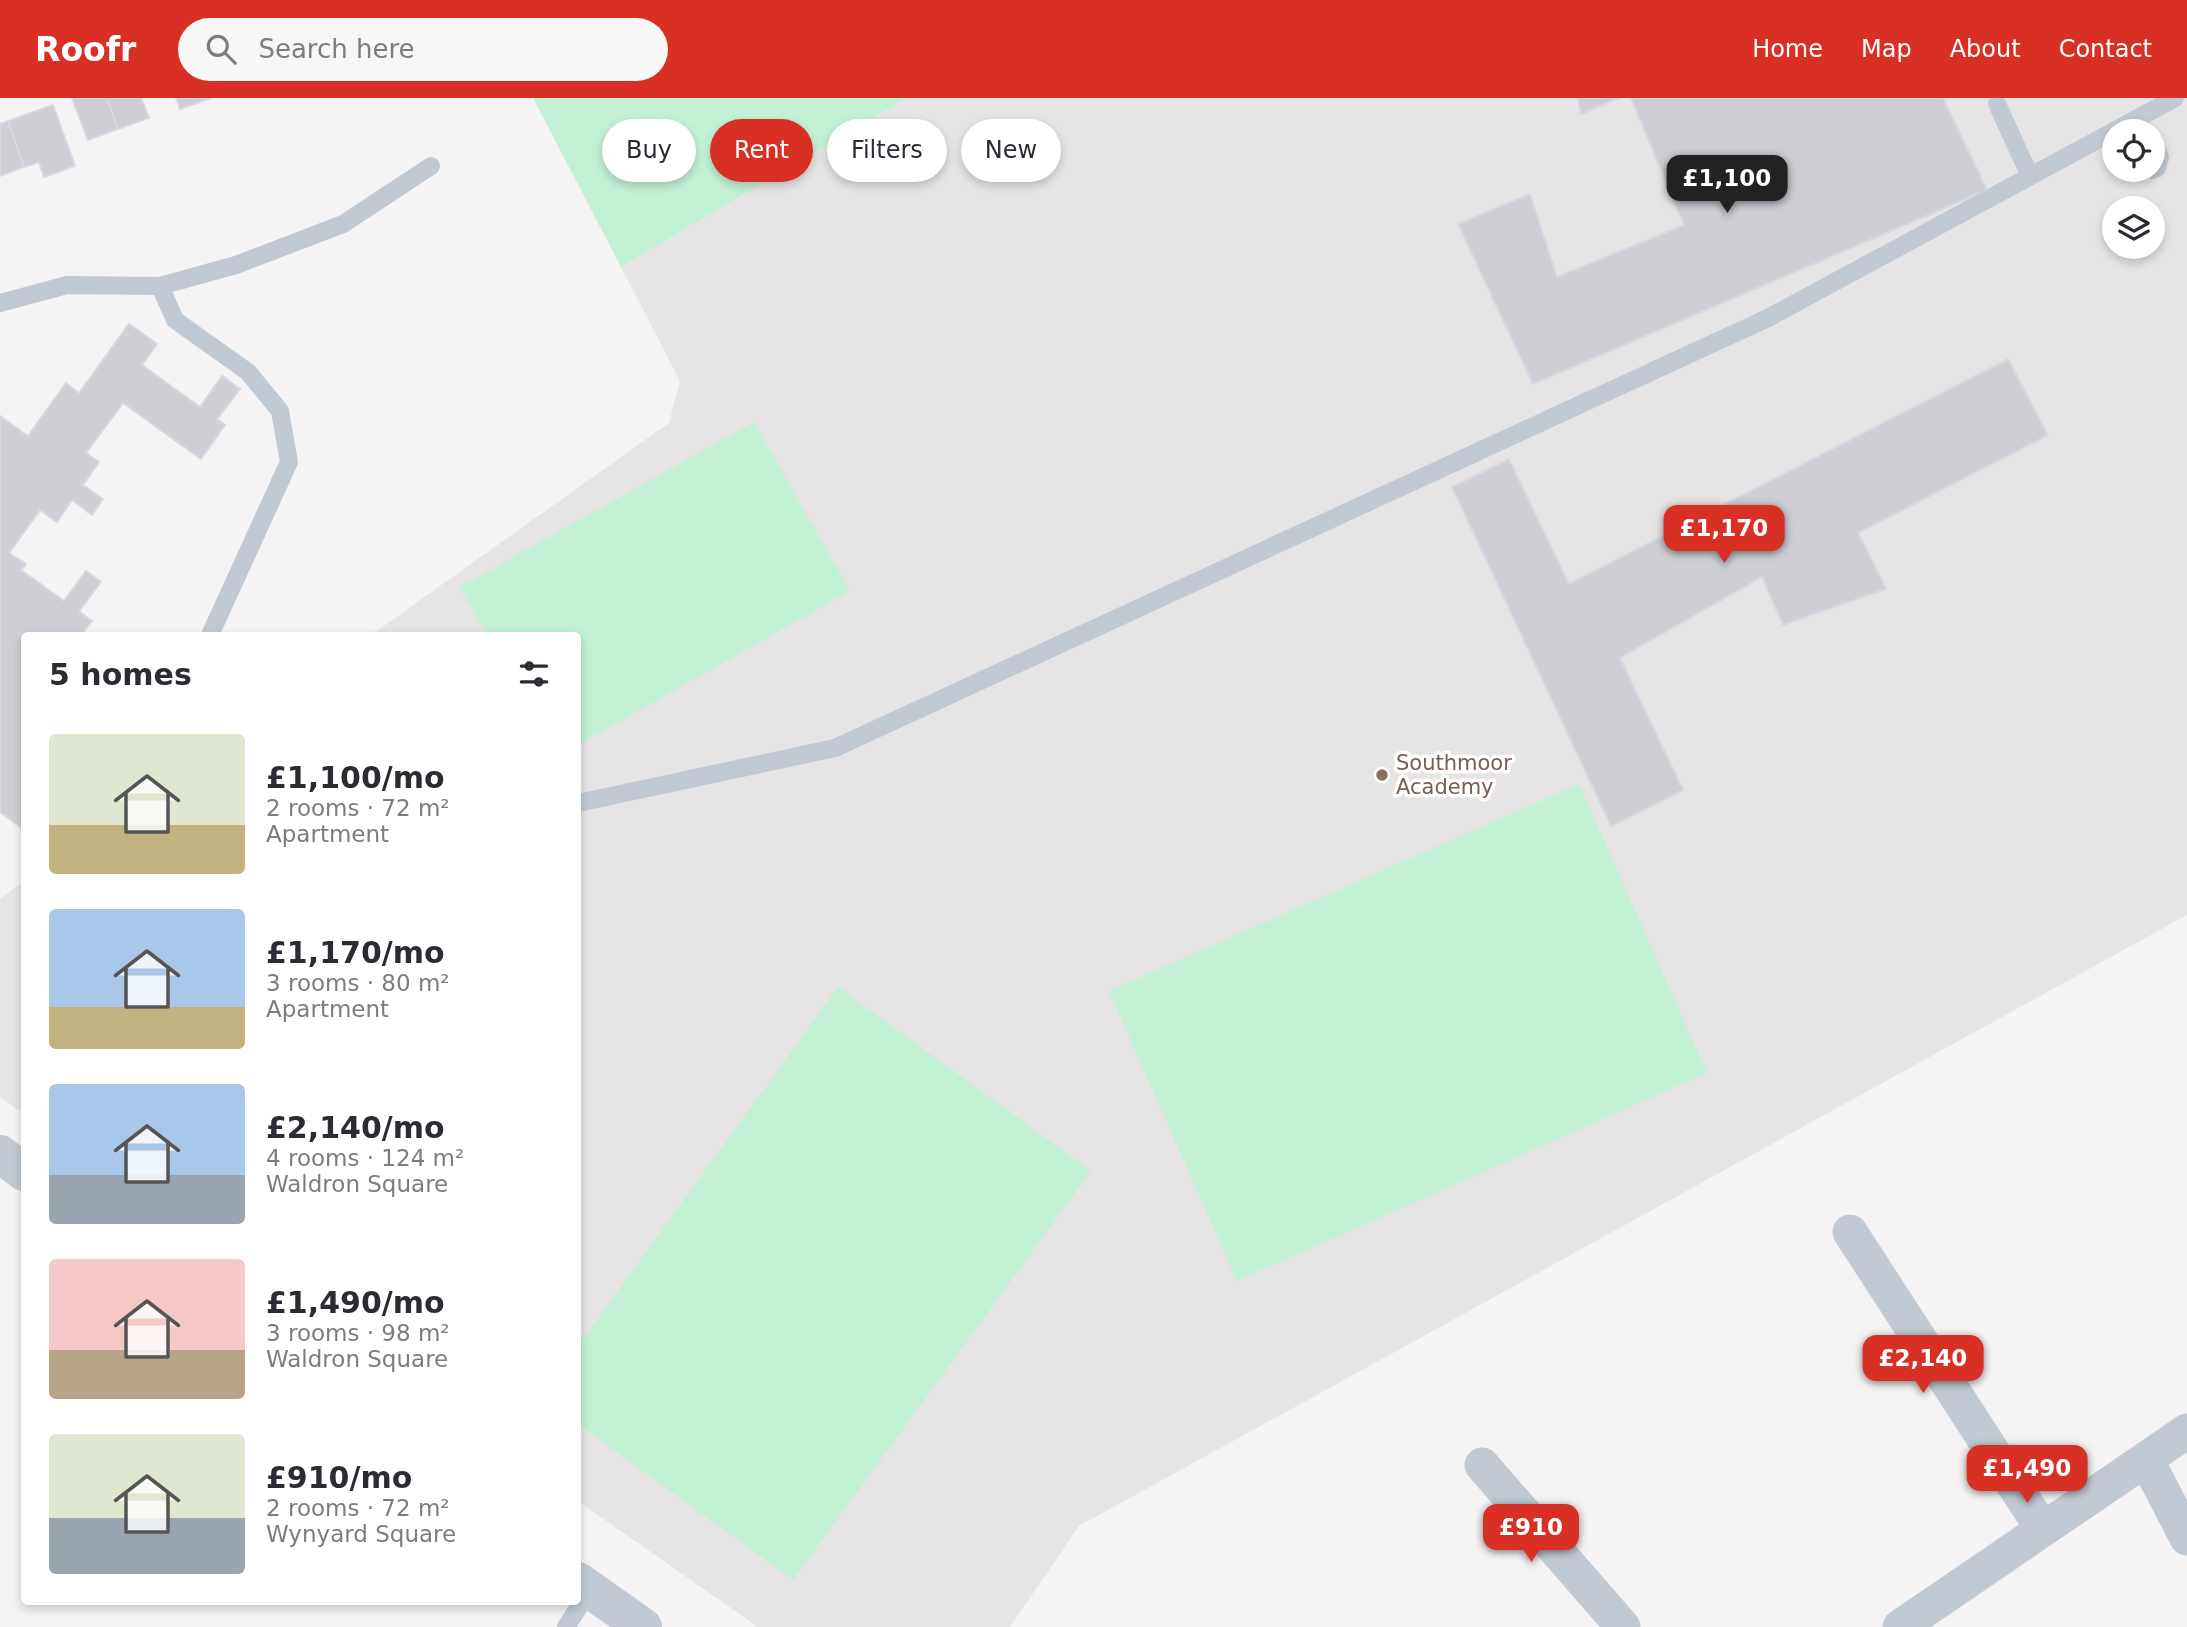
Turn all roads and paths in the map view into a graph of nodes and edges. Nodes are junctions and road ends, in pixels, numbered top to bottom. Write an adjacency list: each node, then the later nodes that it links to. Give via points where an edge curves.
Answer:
1 (2175, 98): 3 (lane)
2 (1997, 104): 6 (lane)
3 (2150, 119)
4 (2102, 143): 6 (lane)
5 (431, 166): 7 (lane, via 343,224 236,265)
6 (2030, 176): 10 (lane, via 1768,318 835,748)
7 (159, 286): 8 (lane, via 67,285); 9 (lane, via 175,320 248,372 280,411 289,462)
8 (0, 303)
9 (211, 632)
10 (581, 802)
11 (0, 1154): 12 (street)
12 (21, 1170)
13 (1850, 1232): 17 (street)
14 (2187, 1431): 15 (street)
15 (2146, 1459): 17 (street); 18 (street)
16 (1482, 1465): 23 (street)
17 (2042, 1528): 24 (street)
18 (2187, 1538)
19 (584, 1586): 22 (street)
20 (576, 1605): 21 (lane)
21 (566, 1627)
22 (643, 1627)
23 (1623, 1627)
24 (1900, 1627)

